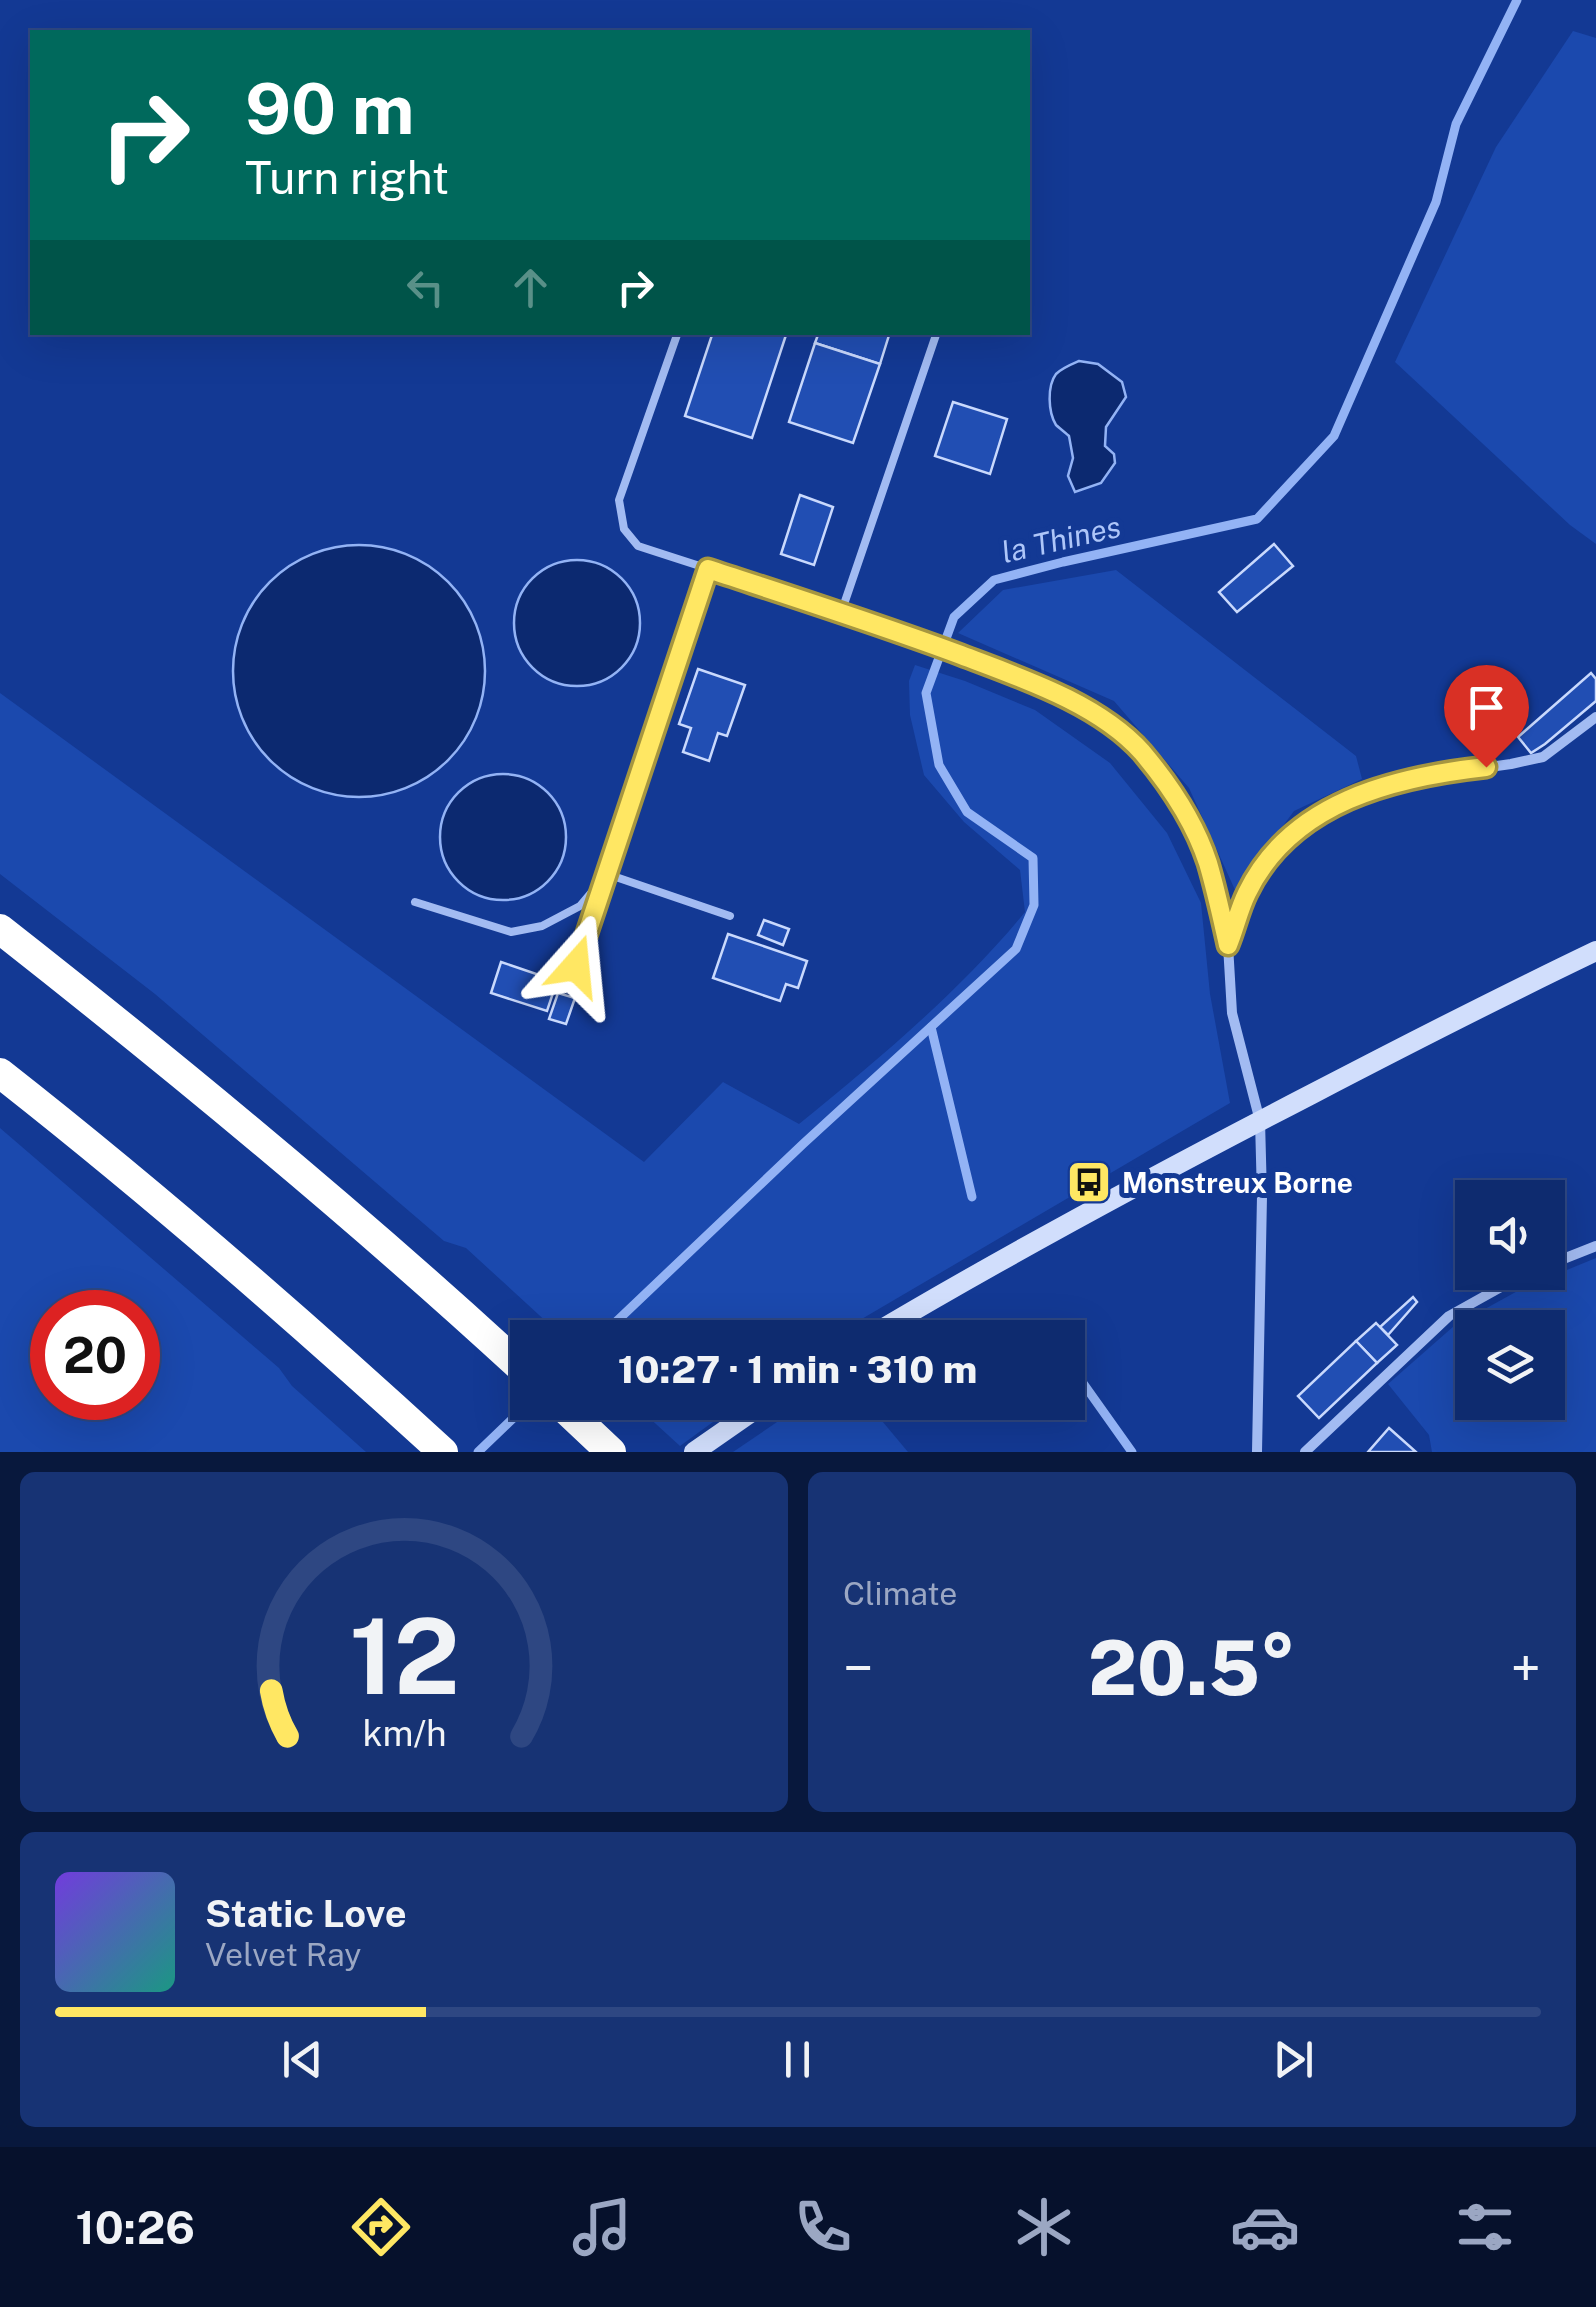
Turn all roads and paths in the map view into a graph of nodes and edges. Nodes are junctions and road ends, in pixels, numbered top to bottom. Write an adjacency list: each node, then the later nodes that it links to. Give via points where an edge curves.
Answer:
1 (677, 335): 3 (lane, via 620,500 624,529 638,546)
2 (937, 335): 4 (lane)
3 (708, 569): 4 (lane); 6 (lane)
4 (842, 613): 10 (lane, via 1072,700 1138,748 1174,795 1207,861)
5 (1596, 717): 10 (street, via 1542,757 1412,778 1351,797 1306,822 1248,892)
6 (607, 874): 7 (lane, via 580,906 542,926 510,932); 8 (lane); 12 (lane)
7 (415, 902)
8 (730, 916)
9 (0, 929): 19 (highway, via 127,1029)
10 (1228, 945): 14 (street, via 1232,1013)
11 (1596, 951): 14 (main road)
12 (576, 966)
13 (0, 1073): 22 (highway, via 334,1352)
14 (1260, 1120): 18 (main road); 25 (street)
15 (1596, 1246): 16 (street)
16 (1565, 1258)
17 (1496, 1290): 26 (street, via 1450,1316)
18 (897, 1320)
19 (510, 1358)
20 (577, 1420): 23 (highway)
21 (740, 1420): 24 (main road)
22 (443, 1452)
23 (612, 1452)
24 (694, 1452)
25 (1257, 1452)
26 (1305, 1452)

